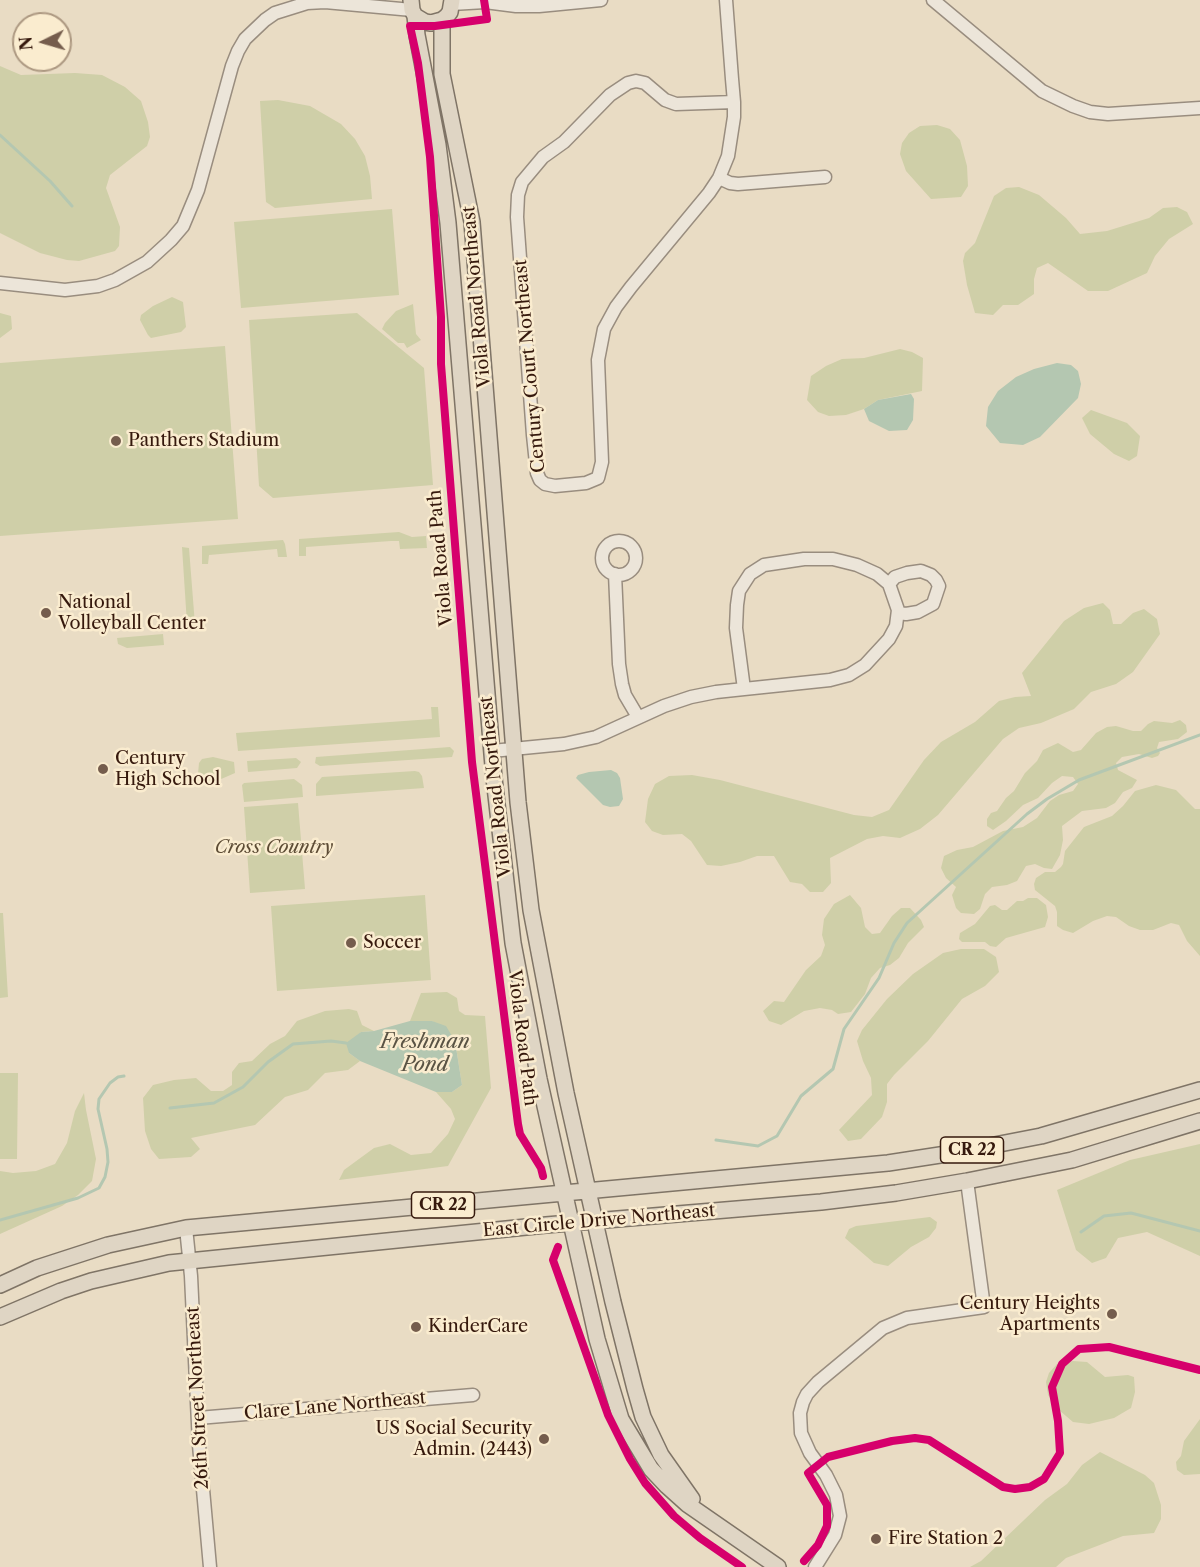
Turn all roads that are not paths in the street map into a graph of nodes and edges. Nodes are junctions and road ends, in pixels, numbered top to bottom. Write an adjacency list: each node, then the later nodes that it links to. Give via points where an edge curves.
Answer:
1 (601, 0): 4 (street, via 539,6)
2 (726, 0): 8 (street)
3 (933, 0): 9 (street, via 1042,91 1073,106 1108,114)
4 (488, 1): 5 (street)
5 (452, 2): 7 (main road, via 450,12)
6 (413, 9): 7 (main road, via 420,20); 12 (street, via 307,3 265,20 238,51 198,190 183,226 171,240 147,262 98,286 65,290); 19 (main road, Viola Road Northeast, via 448,224)
7 (442, 20): 18 (main road, Viola Road Northeast, via 442,74 472,222)
8 (734, 102): 11 (street, via 732,138); 11 (street, Century Court Northeast, via 676,104 645,83 628,83 543,157 522,182 517,203 532,424 537,473 545,484 586,483 598,478 602,462 598,360 604,329 631,287)
9 (1200, 108)
10 (825, 177): 11 (street, via 738,184)
11 (719, 178)
12 (0, 283)
13 (615, 574): 17 (street, via 622,684)
14 (889, 584): 15 (street); 15 (street, via 895,577 921,572 931,575 939,586 933,604 918,612); 16 (street, via 867,569 833,559 764,565 750,574 739,591 737,605)
15 (898, 613): 16 (street, via 889,639 865,665 849,675 830,681)
16 (744, 689): 17 (street, via 691,697)
17 (638, 717): 18 (street, via 596,737)
18 (513, 749): 19 (street); 23 (main road, Viola Road Northeast, via 531,910)
19 (492, 751): 24 (main road, Viola Road Northeast, via 518,972)
20 (1200, 1090): 23 (main road, East Circle Drive Northeast / CR 22, via 1041,1136 942,1155 821,1171)
21 (1200, 1121): 22 (main road, East Circle Drive Northeast / CR 22, via 1072,1160)
22 (967, 1181): 25 (main road, East Circle Drive Northeast / CR 22, via 850,1199); 36 (street, via 984,1307 907,1318 883,1328 818,1382 803,1402 801,1432 836,1496 840,1516 836,1535)
23 (587, 1191): 24 (main road, East Circle Drive Northeast / CR 22); 25 (main road, Viola Road Northeast)
24 (564, 1193): 26 (main road, Viola Road Northeast); 27 (main road, East Circle Drive Northeast / CR 22)
25 (594, 1221): 26 (main road, East Circle Drive Northeast / CR 22); 33 (main road, Viola Road Northeast, via 643,1417 672,1474)
26 (571, 1223): 28 (main road, East Circle Drive Northeast / CR 22); 33 (main road, Viola Road Northeast, via 597,1339 621,1419 651,1469)
27 (186, 1228): 28 (street, 26th Street Northeast); 29 (main road, East Circle Drive Northeast / CR 22, via 108,1245 37,1268)
28 (190, 1259): 30 (main road, East Circle Drive Northeast / CR 22, via 91,1281); 32 (street, 26th Street Northeast)
29 (0, 1285)
30 (0, 1317)
31 (473, 1395): 32 (street, Clare Lane Northeast)
32 (198, 1418): 34 (street, 26th Street Northeast)
33 (705, 1516): 35 (main road, Viola Road Northeast)
34 (210, 1567)
35 (778, 1567)
36 (815, 1567)

